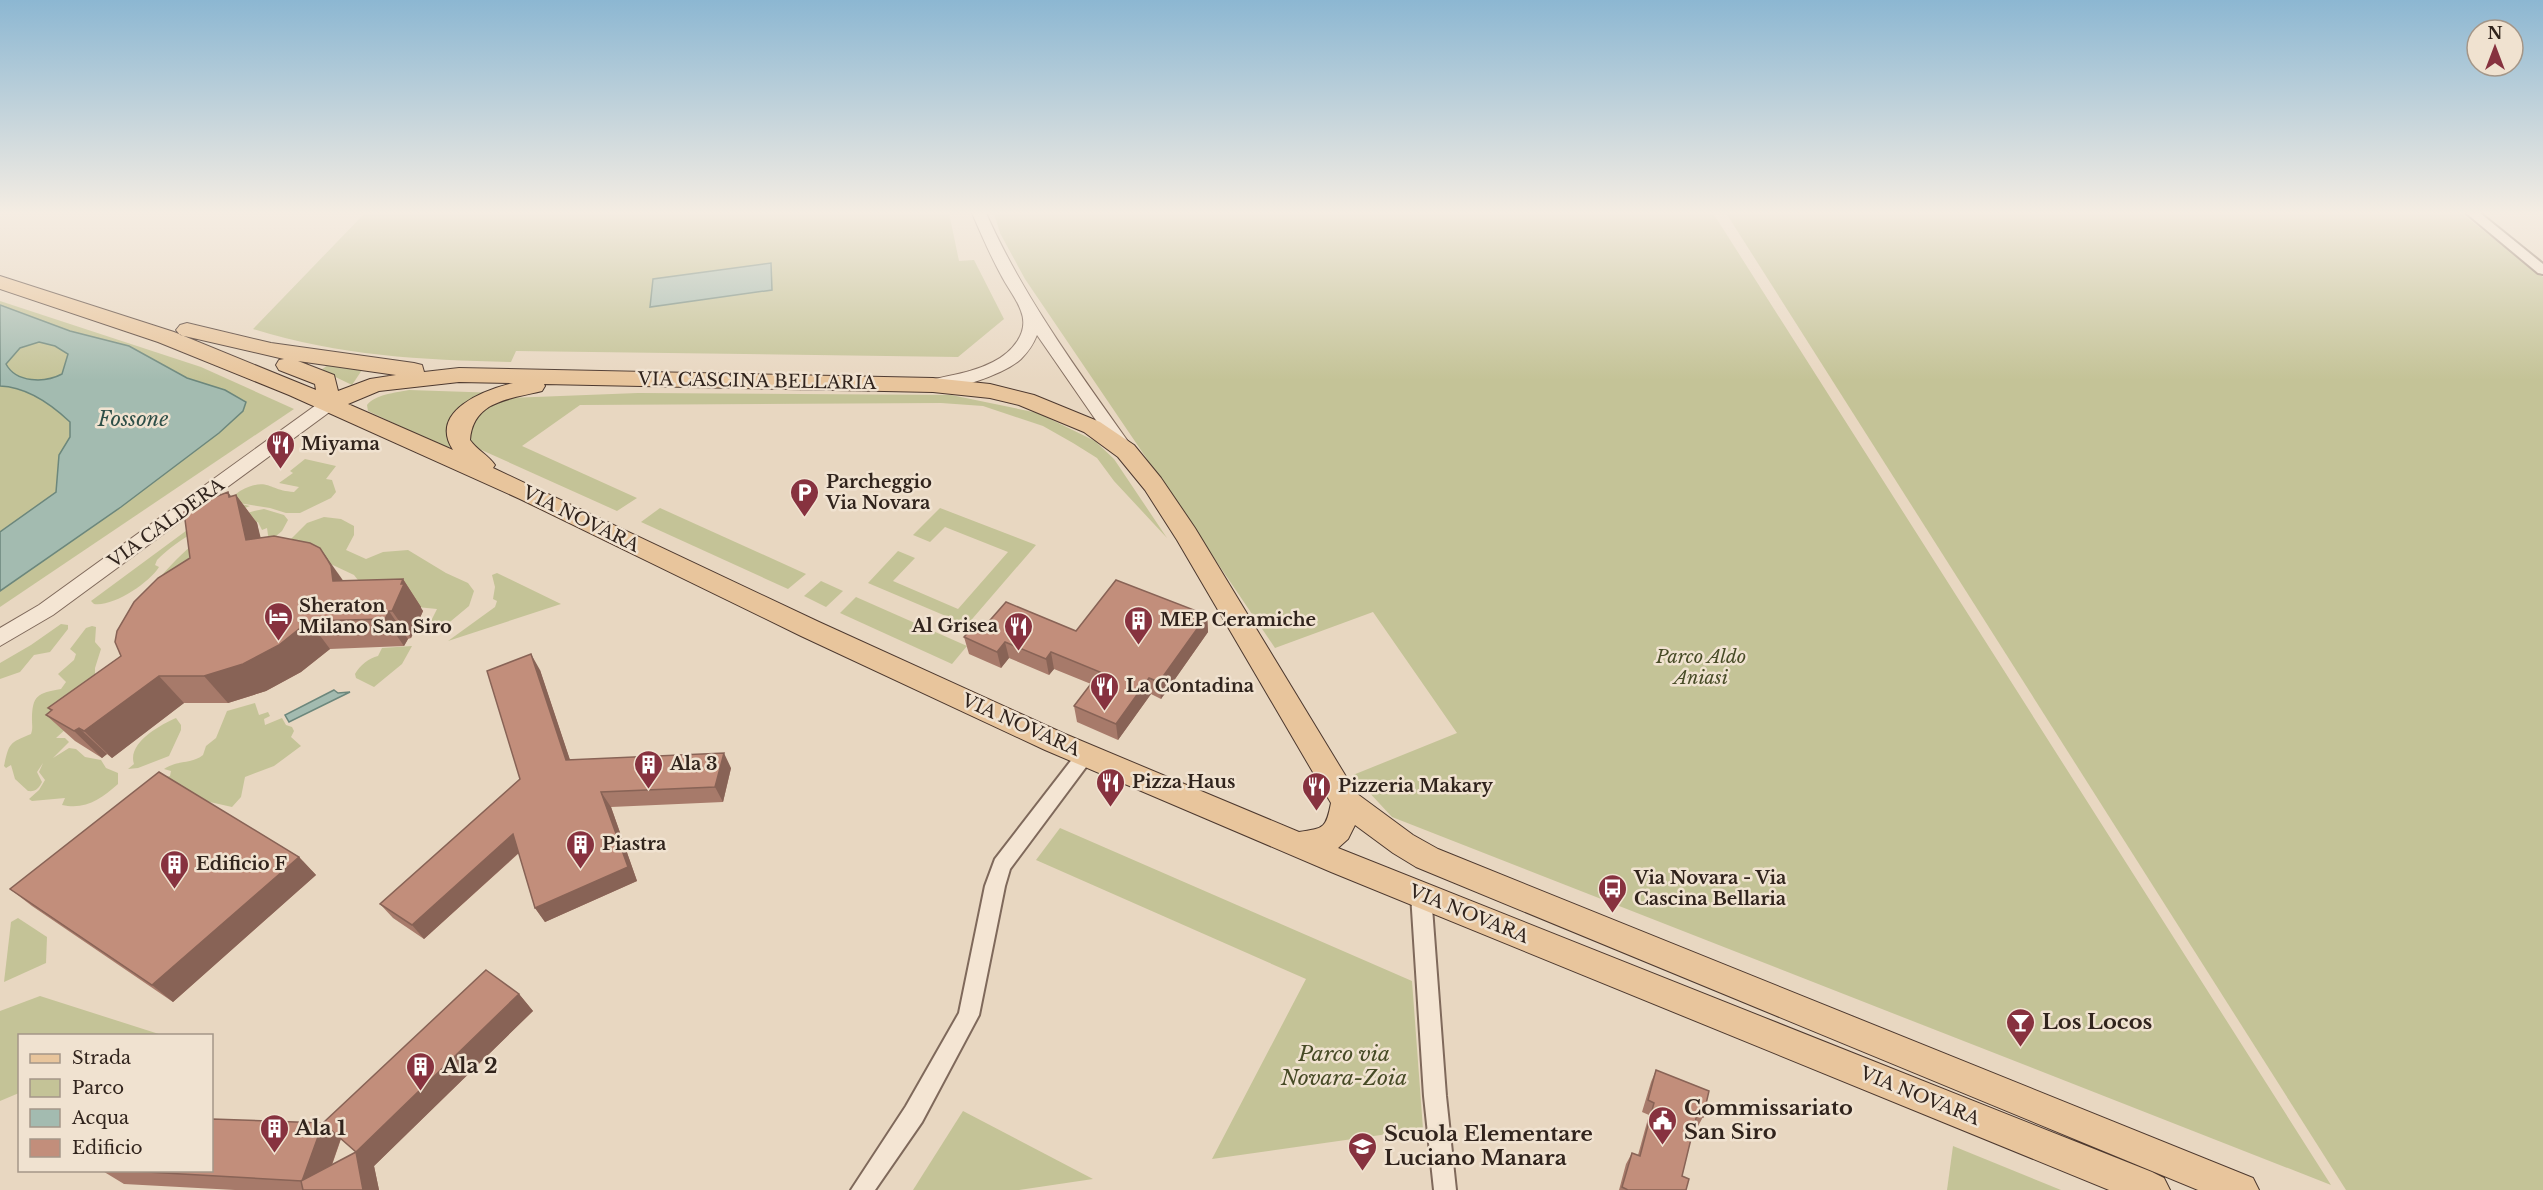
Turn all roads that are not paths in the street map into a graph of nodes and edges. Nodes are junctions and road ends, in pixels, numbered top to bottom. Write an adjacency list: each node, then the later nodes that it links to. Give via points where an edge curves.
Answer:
1 (10, 269): 5 (main road)
2 (1006, 269): 4 (street, VIA CASCINA BELLARIA)
3 (0, 282): 9 (main road, VIA NOVARA, via 166,337)
4 (1030, 313): 8 (street, VIA CASCINA BELLARIA, via 1030,337 1013,357 989,370); 10 (street, VIA CASCINA BELLARIA)
5 (214, 338): 6 (main road, via 317,359); 9 (main road, via 326,380)
6 (459, 375): 7 (main road); 9 (main road, via 378,384)
7 (581, 377): 8 (main road, VIA CASCINA BELLARIA); 11 (main road, via 502,393 478,403 461,419 458,440 468,455)
8 (933, 385): 10 (main road, VIA CASCINA BELLARIA, via 990,391 1026,400 1092,427)
9 (328, 404): 11 (main road, VIA NOVARA); 12 (street, VIA CALDERA, via 46,610)
10 (1126, 451): 14 (main road, VIA CASCINA BELLARIA, via 1185,534)
11 (528, 493): 13 (main road, VIA NOVARA, via 810,629)
12 (0, 638)
13 (1086, 754): 15 (main road, VIA NOVARA); 17 (street, via 1002,865 969,1015 914,1114)
14 (1346, 802): 15 (main road, via 1341,827 1331,838); 20 (main road, VIA NOVARA, via 1427,858)
15 (1300, 844): 16 (main road, VIA NOVARA)
16 (1421, 894): 18 (street); 19 (main road, VIA NOVARA)
17 (862, 1190)
18 (1445, 1190)
19 (2152, 1190)
20 (2241, 1190)

